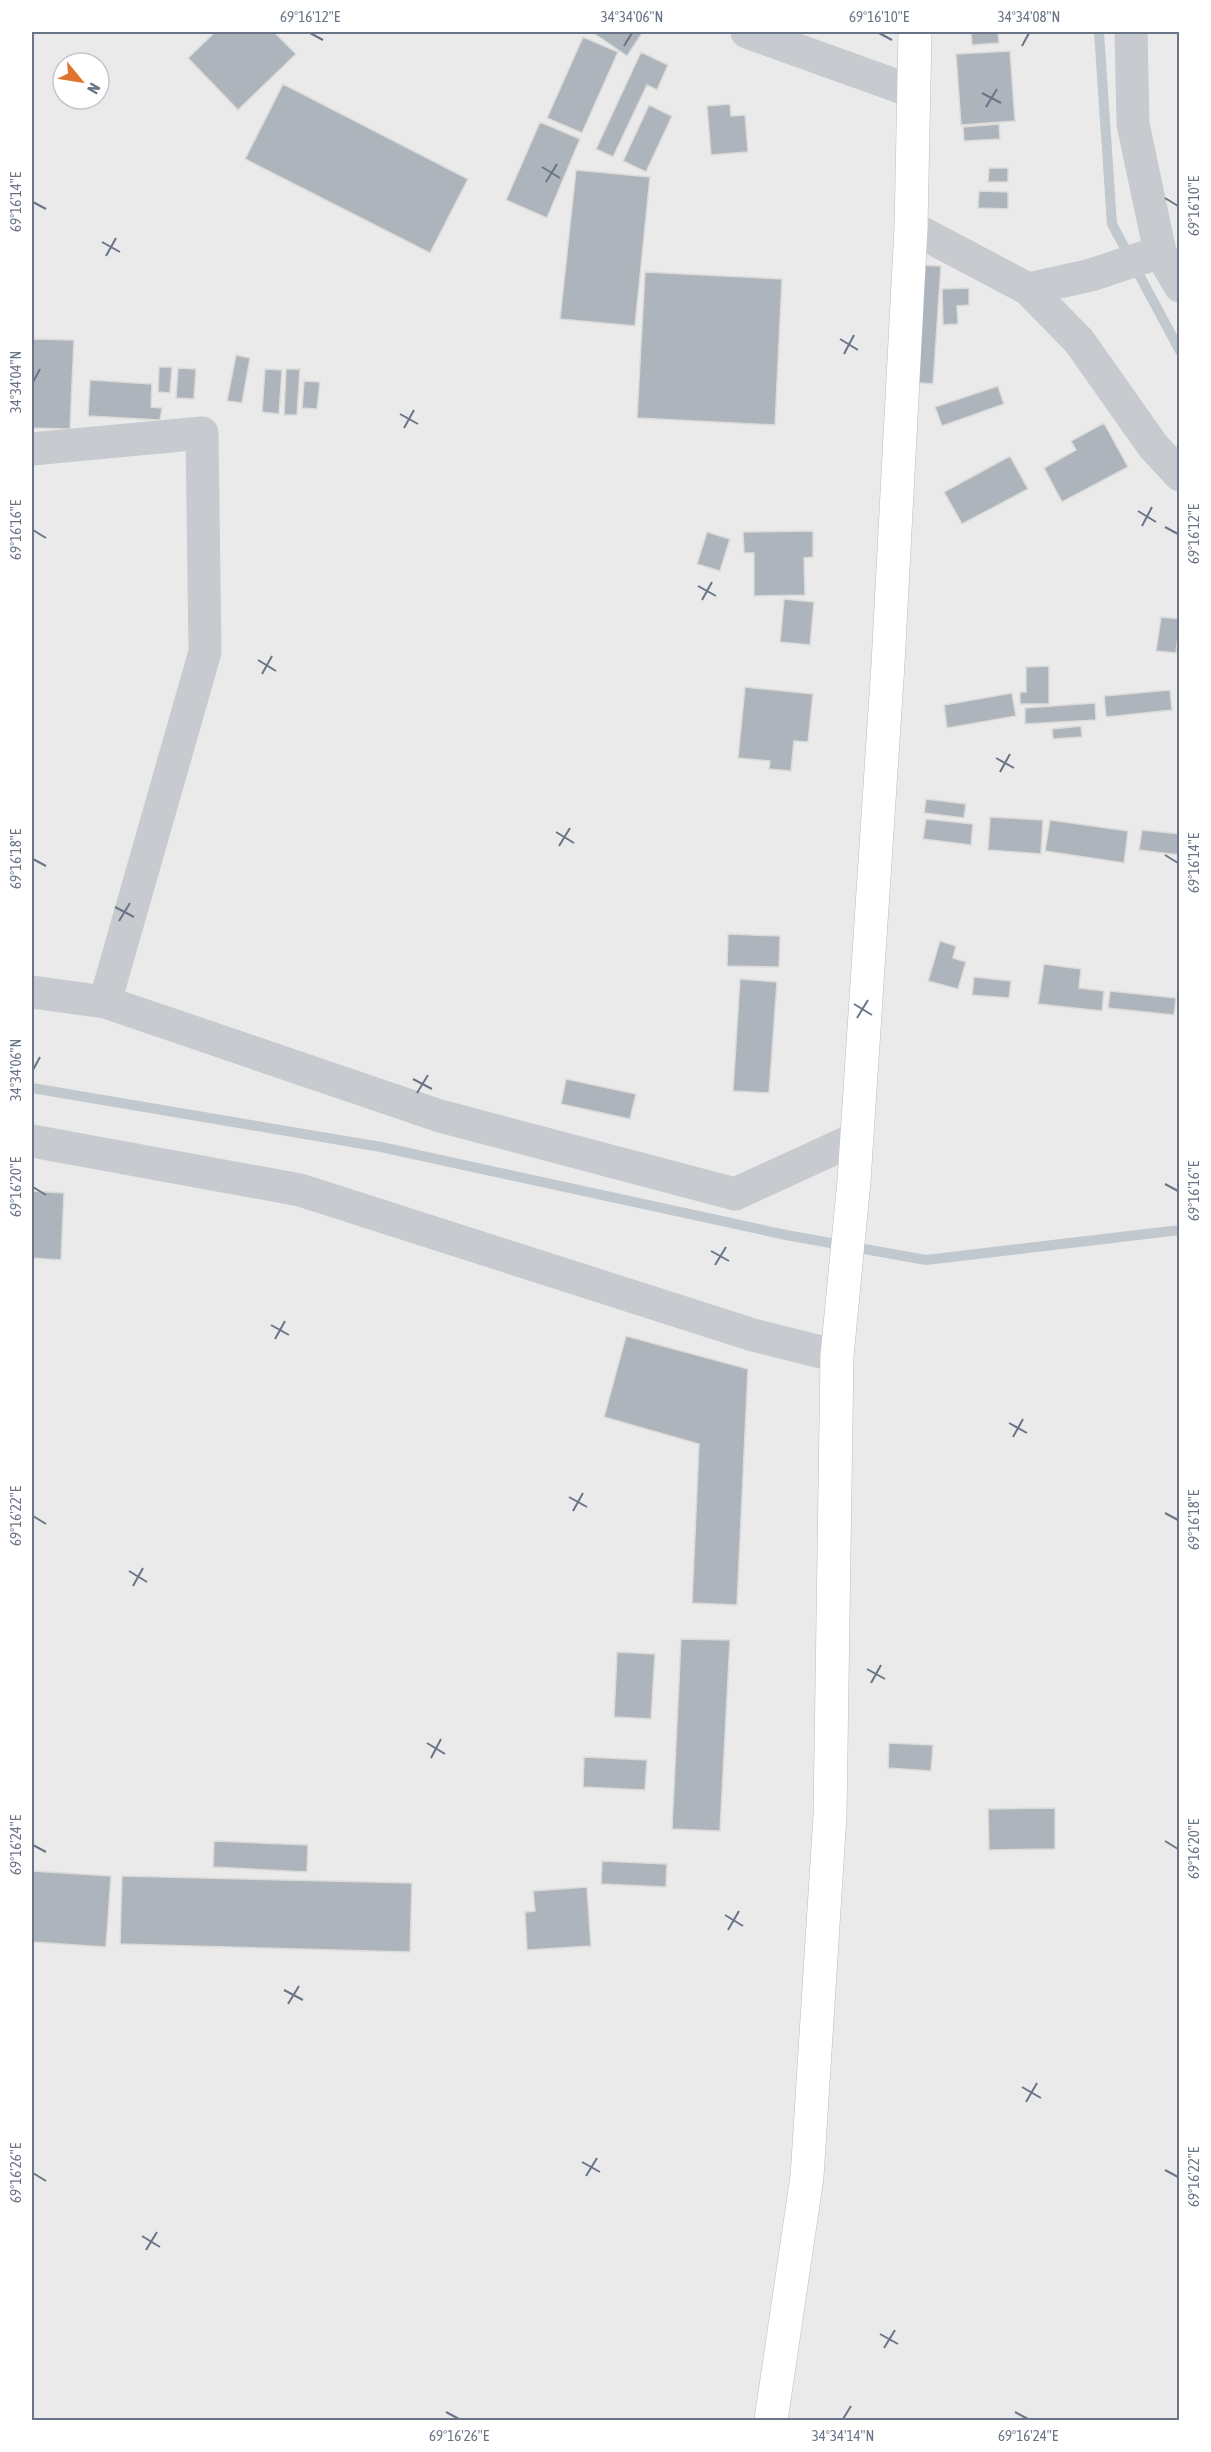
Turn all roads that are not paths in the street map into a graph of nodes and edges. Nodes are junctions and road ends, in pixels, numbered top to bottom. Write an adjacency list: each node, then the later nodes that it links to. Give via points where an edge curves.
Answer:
1 (747, 32): 4 (street)
2 (915, 32): 4 (main road)
3 (1131, 32): 6 (street, via 1133,124)
4 (914, 92): 5 (main road)
5 (910, 227): 8 (street); 13 (main road, via 888,664)
6 (1160, 252): 7 (street); 8 (street, via 1091,275)
7 (1179, 286)
8 (1028, 289): 10 (street, via 1079,341 1153,446)
9 (32, 449): 12 (street, via 202,433 205,652)
10 (1179, 475)
11 (32, 992): 12 (street)
12 (105, 1002): 13 (street, via 440,1116 735,1194)
13 (857, 1138): 15 (main road)
14 (32, 1141): 15 (street, via 300,1190 753,1335)
15 (839, 1345): 16 (main road, via 830,1815 807,2177)
16 (771, 2421)

